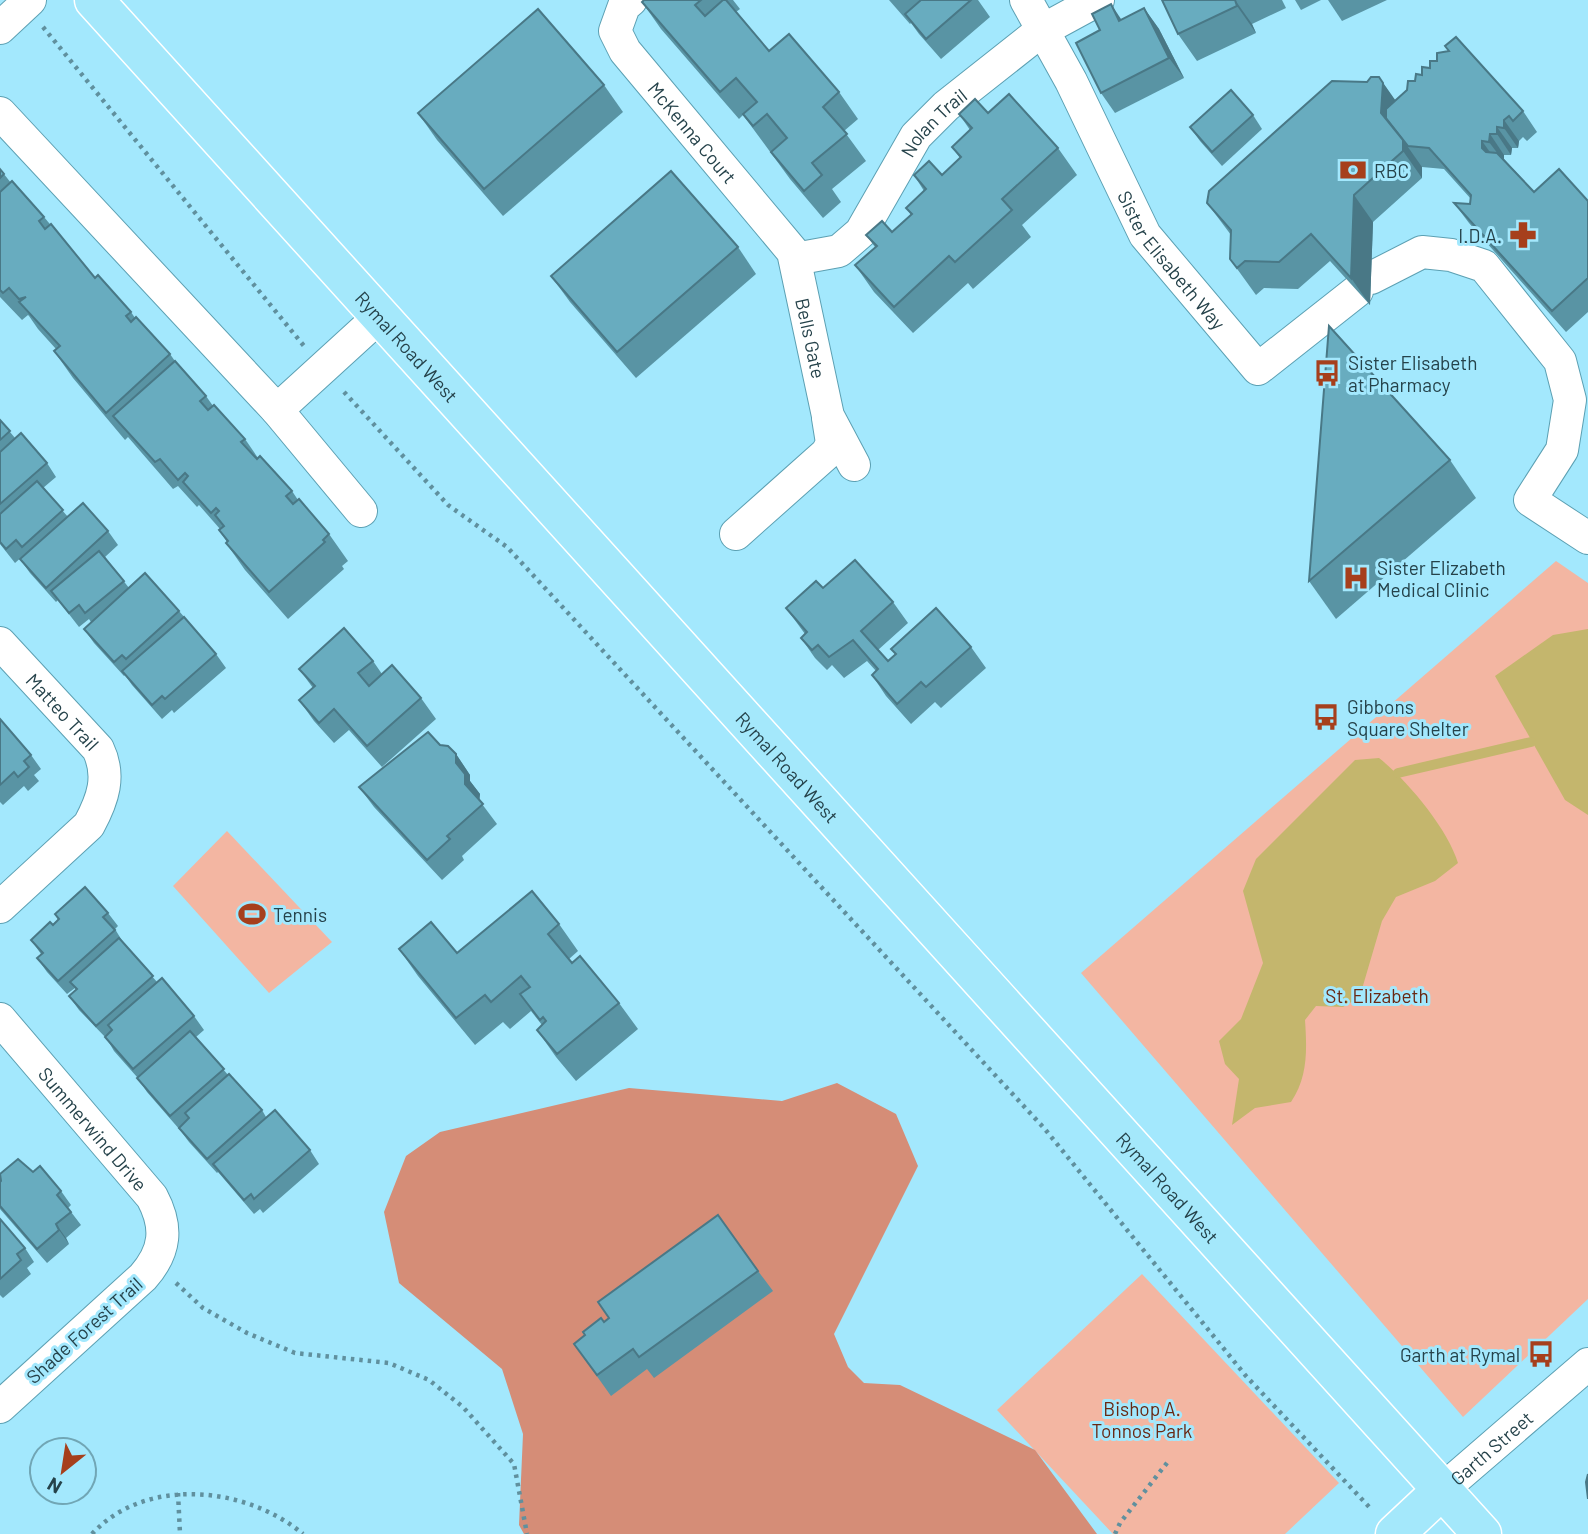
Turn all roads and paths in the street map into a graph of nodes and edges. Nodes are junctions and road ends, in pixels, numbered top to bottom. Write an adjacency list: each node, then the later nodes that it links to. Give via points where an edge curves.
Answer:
1 (94, 0): 10 (main road, Rymal Road West)
2 (631, 0): 9 (street, McKenna Court, via 615,31 625,51)
3 (1026, 0): 7 (street)
4 (1098, 0): 7 (street, Nolan Trail)
5 (27, 2): 6 (street); 11 (path)
6 (0, 28)
7 (1041, 30): 9 (street, Nolan Trail, via 916,136 861,232 839,251); 17 (street, Sister Elisabeth Way, via 1071,81 1145,235 1258,369 1364,284 1422,252 1484,266 1560,361 1570,400 1562,450 1530,500)
8 (0, 113): 12 (street)
9 (795, 259): 13 (street, Bells Gate)
10 (380, 316): 11 (street); 25 (main road, Rymal Road West)
11 (324, 370): 12 (street); 27 (path, via 448,505 508,547 945,1020 1044,1128 1246,1376)
12 (277, 410): 15 (street)
13 (828, 416): 14 (street, Bells Gate); 16 (street, Bells Gate, via 832,443 827,453)
14 (854, 465)
15 (361, 511)
16 (736, 534)
17 (1588, 538)
18 (0, 643): 19 (street, Matteo Trail, via 98,749 107,767 89,825)
19 (0, 907)
20 (0, 1020): 21 (street, Summerwind Drive, via 152,1197 164,1230)
21 (158, 1255): 23 (street, Shade Forest Trail); 31 (path, via 203,1308 271,1343 295,1353 389,1363 429,1380 463,1407 514,1464)
22 (1588, 1364): 25 (street, Garth Street)
23 (0, 1407)
24 (1170, 1459): 32 (path)
25 (1442, 1490): 27 (main road, Garth Street); 33 (main road, Rymal Road West)
26 (178, 1493): 28 (path, via 138,1502 103,1522); 29 (path); 30 (path, via 235,1499 288,1521)
27 (1385, 1524)
28 (92, 1534)
29 (180, 1534)
30 (303, 1534)
31 (527, 1534)
32 (1115, 1534)
33 (1482, 1534)

